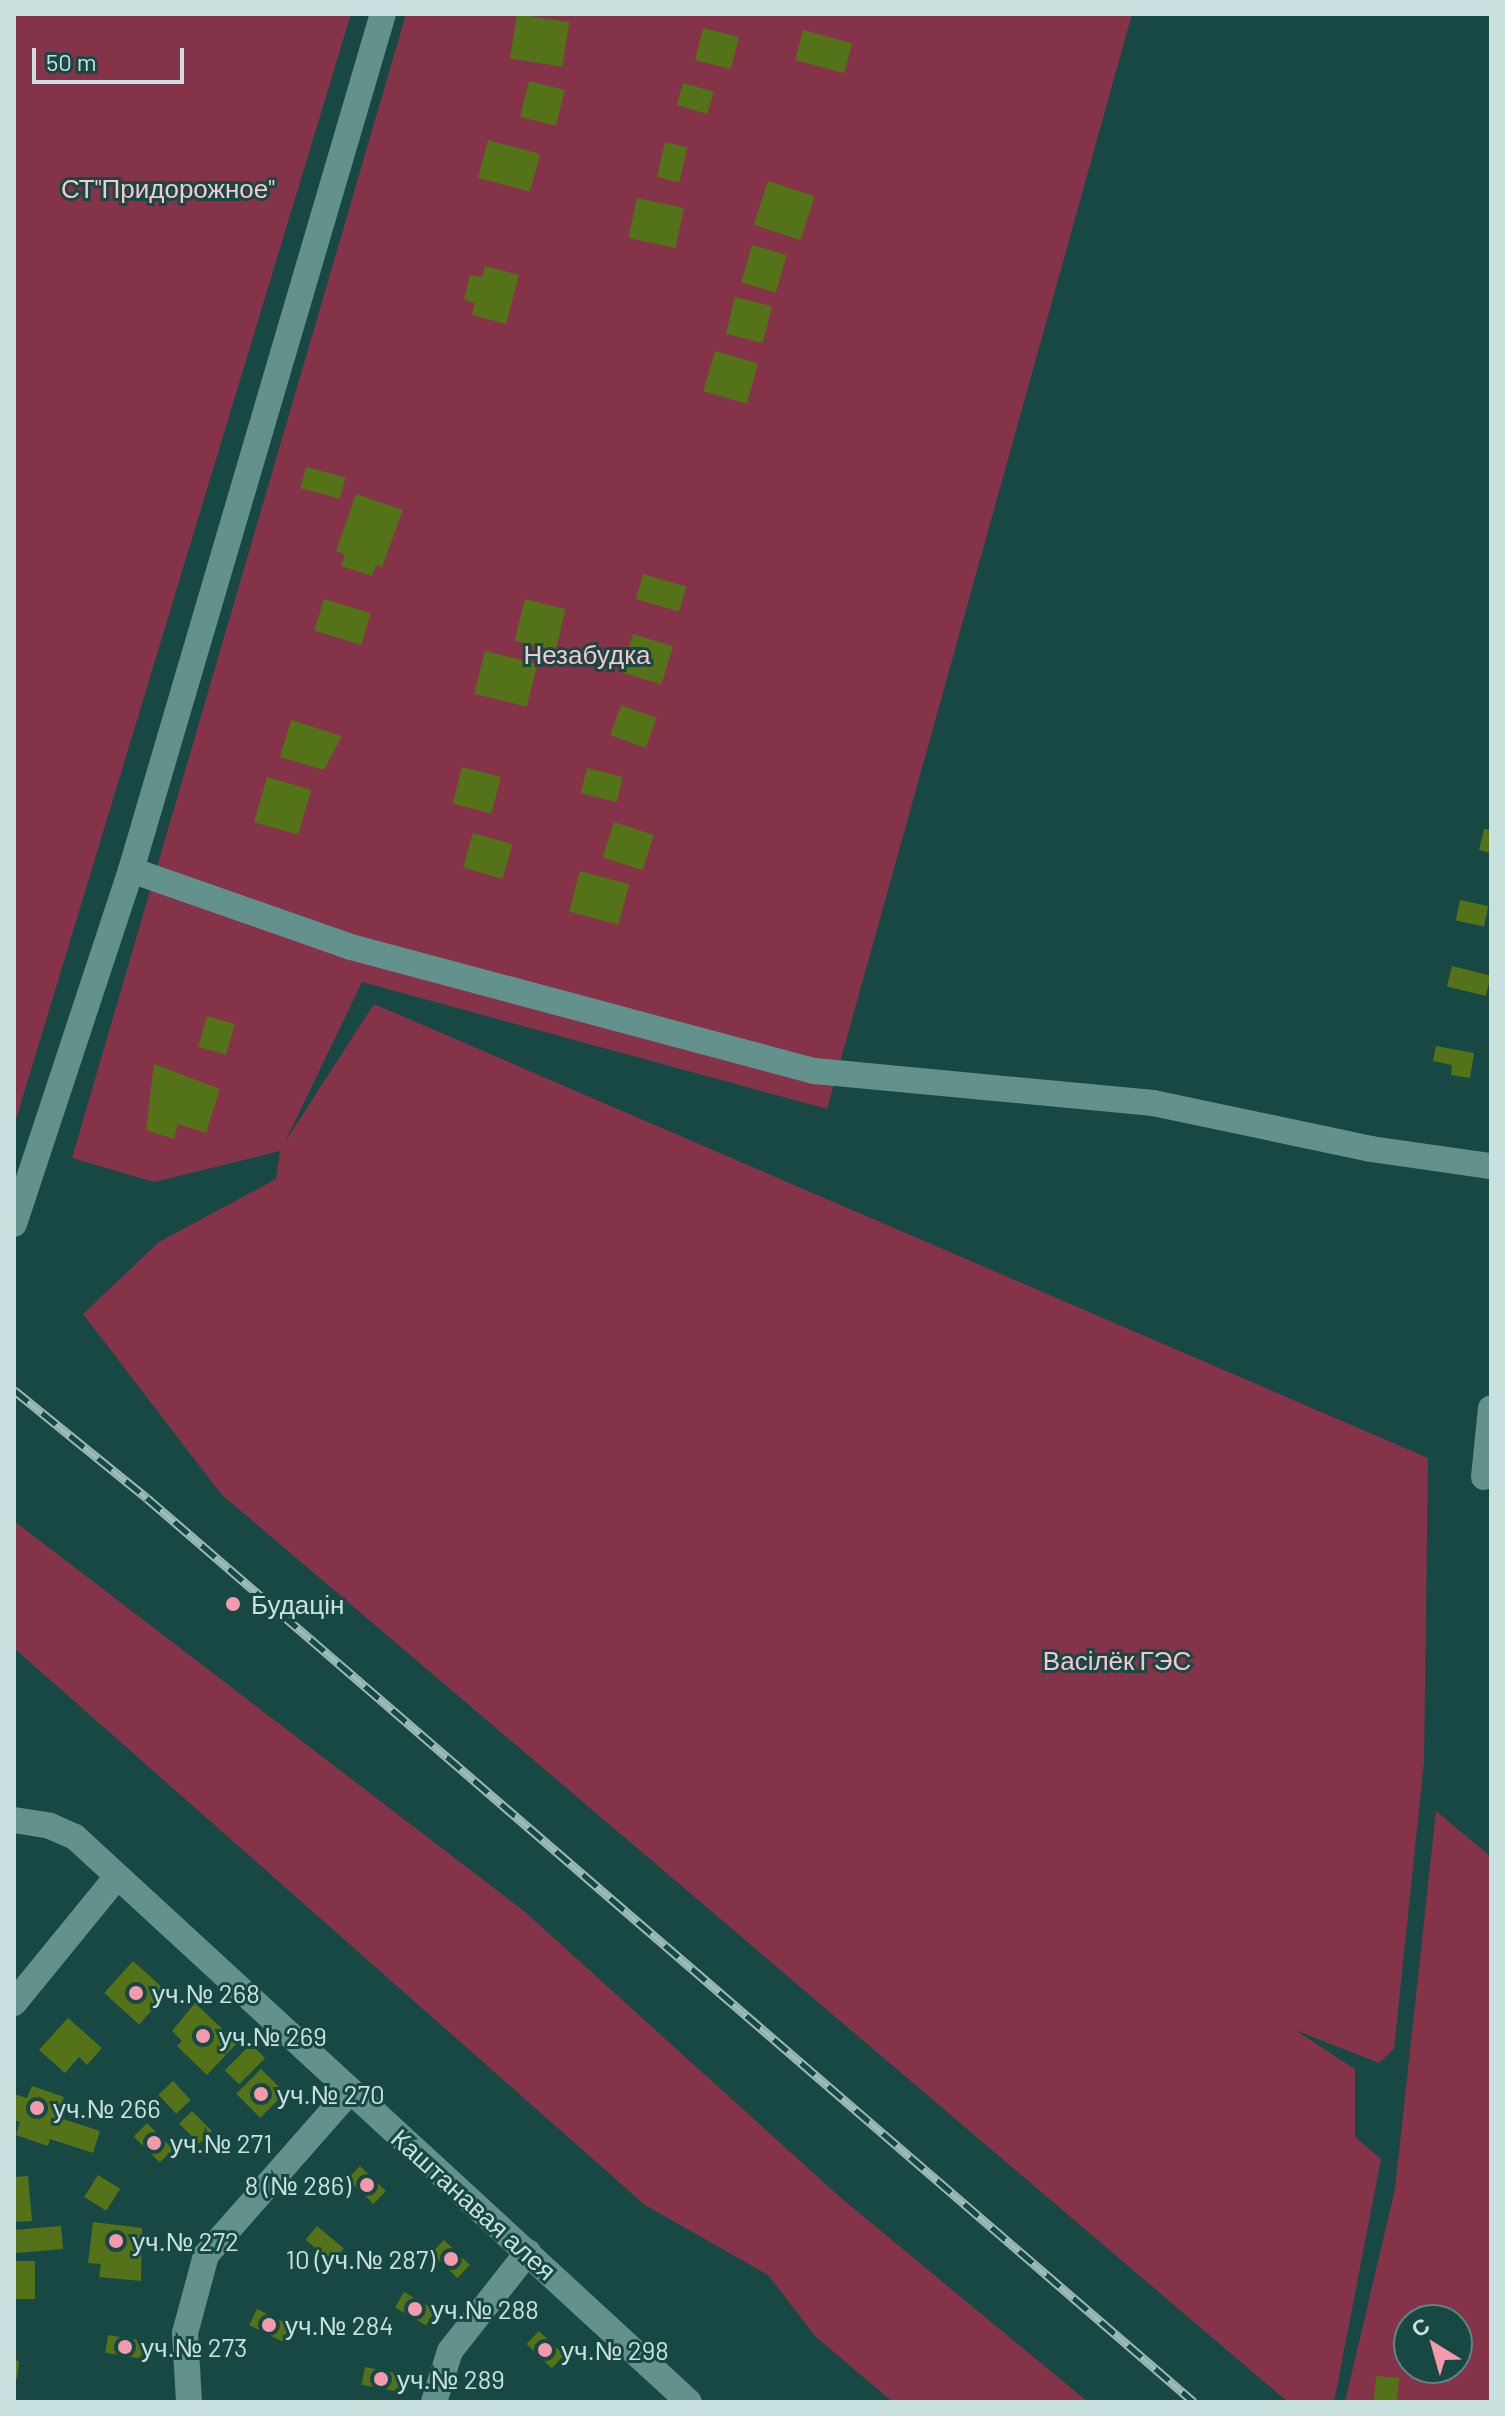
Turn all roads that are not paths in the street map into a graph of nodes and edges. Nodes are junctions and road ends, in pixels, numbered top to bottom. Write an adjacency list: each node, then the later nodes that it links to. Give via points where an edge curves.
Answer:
1 (383, 14): 2 (street)
2 (131, 870): 3 (street, via 351,947 815,1071 1153,1103 1371,1149); 4 (street)
3 (1491, 1166)
4 (14, 1224)
5 (1491, 1408): 6 (street)
6 (1484, 1477)
7 (14, 1820): 8 (street, Каштанавая алея, via 64,1830)
8 (115, 1879): 9 (street); 10 (street, Каштанавая алея)
9 (14, 2003)
10 (350, 2091): 11 (street, Каштанавая алея); 12 (street, via 206,2255 185,2333)
11 (528, 2252): 13 (street, via 450,2351); 14 (street, Каштанавая алея)
12 (189, 2402)
13 (434, 2402)
14 (689, 2402)

